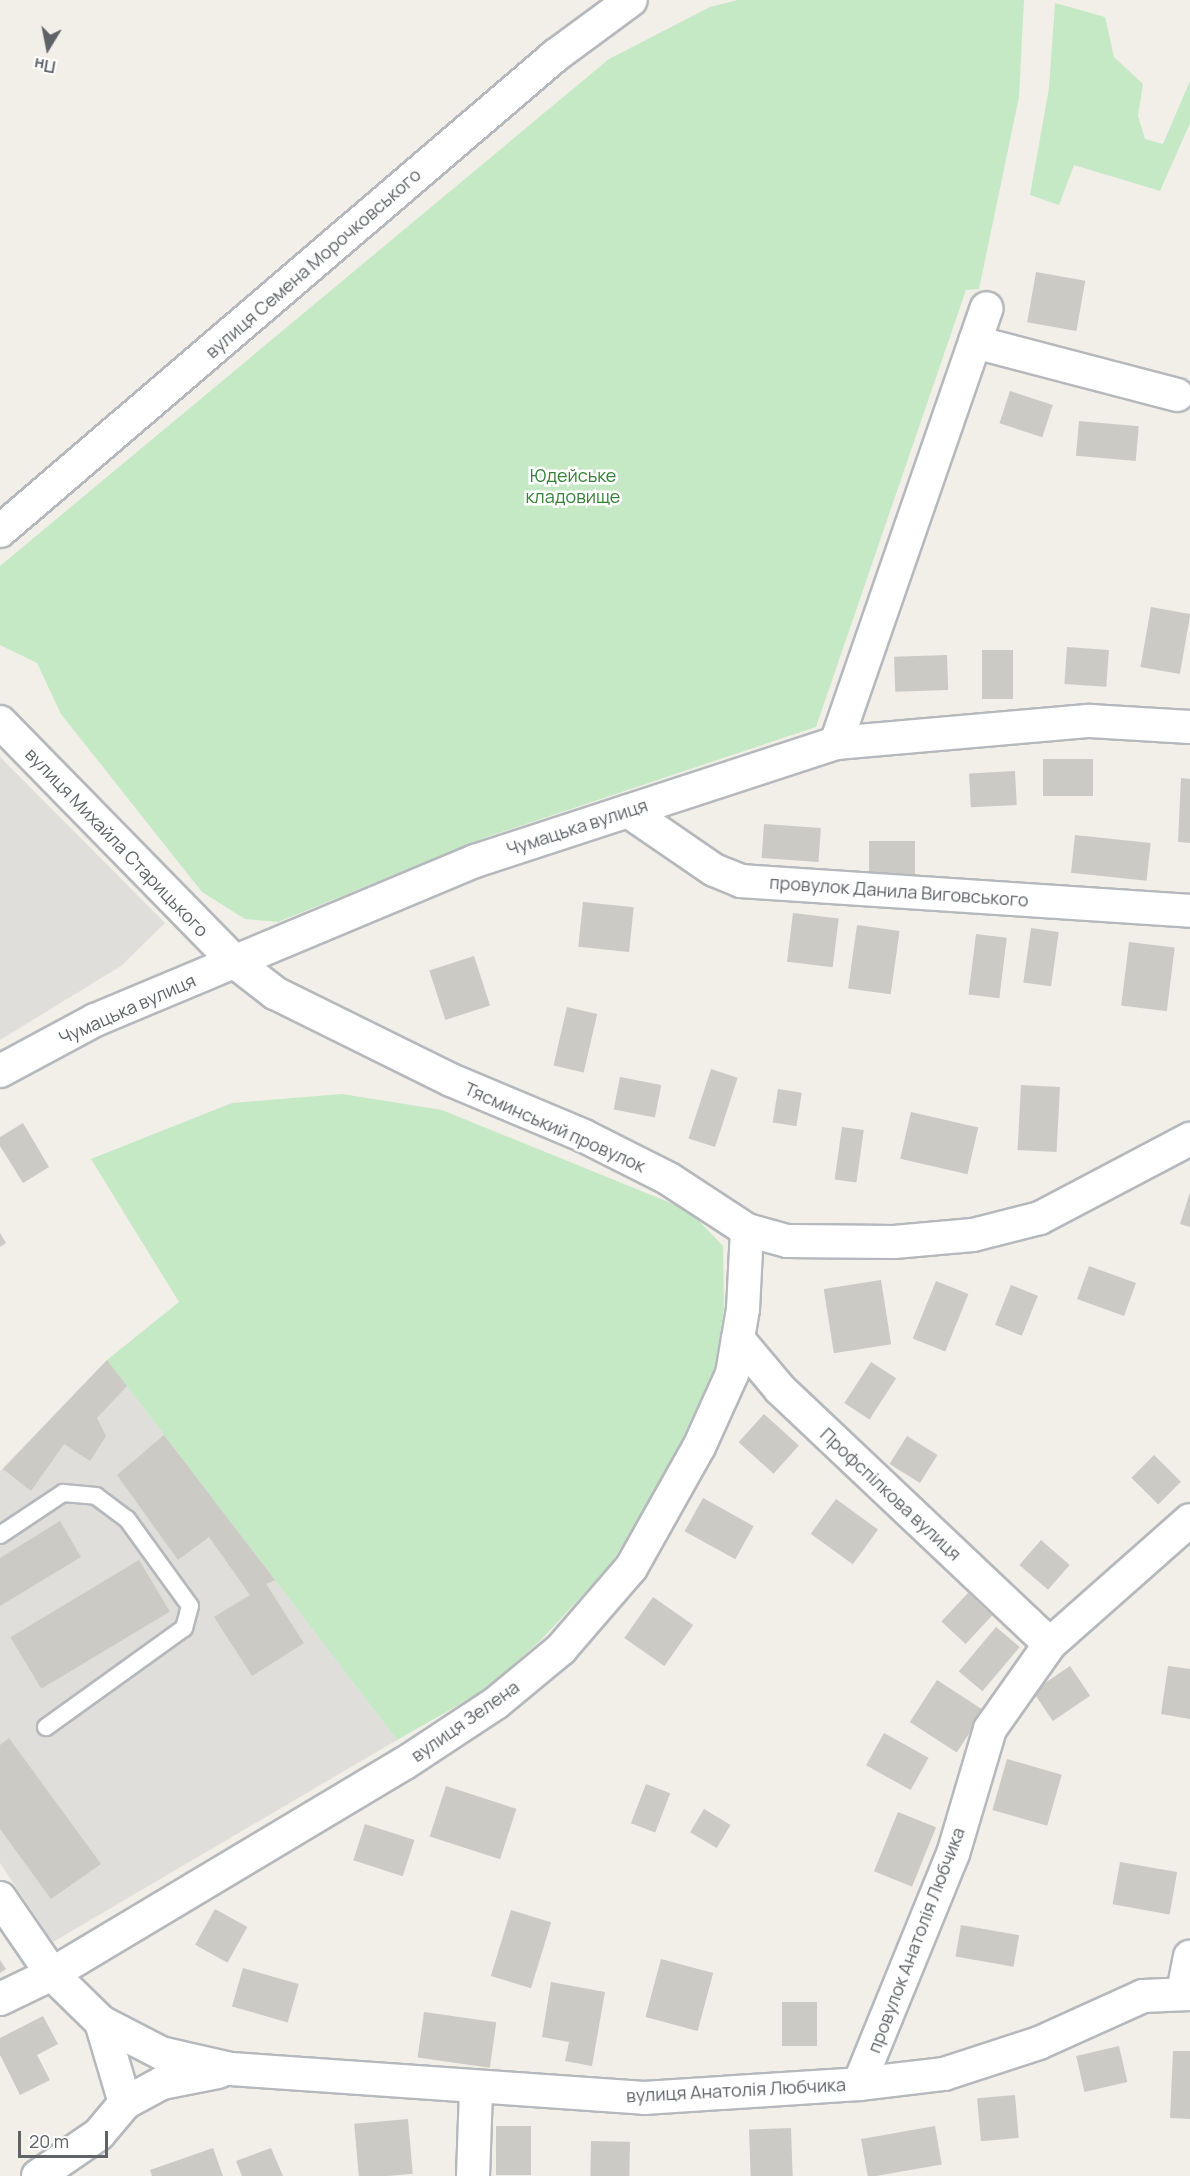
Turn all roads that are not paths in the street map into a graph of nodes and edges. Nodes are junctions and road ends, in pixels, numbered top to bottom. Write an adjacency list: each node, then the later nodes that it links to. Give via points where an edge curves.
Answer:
1 (632, 0): 5 (street, вулиця Семена Морочковського, via 555,56)
2 (987, 309): 3 (street)
3 (975, 342): 4 (street); 8 (street)
4 (1177, 395)
5 (0, 531)
6 (0, 722): 11 (street, вулиця Михайла Старицького)
7 (1190, 727): 8 (street, Чумацька вулиця, via 1090,720)
8 (836, 743): 9 (street, Чумацька вулиця)
9 (628, 811): 10 (street, провулок Данила Виговського, via 714,870 741,881); 11 (street, Чумацька вулиця, via 475,861)
10 (1190, 911)
11 (235, 962): 12 (street, Чумацька вулиця, via 96,1020); 14 (street, Тясминський провулок, via 275,993 451,1080 584,1136 669,1179)
12 (0, 1071)
13 (1190, 1139): 14 (street, Тясминський провулок, via 1040,1218 973,1234 894,1242 787,1241)
14 (747, 1230): 15 (street, вулиця Зелена)
15 (738, 1339): 18 (street, Профспілкова вулиця, via 780,1389); 22 (street, вулиця Зелена, via 732,1374 699,1447 631,1568 561,1649 496,1703 405,1763)
16 (1190, 1520): 18 (street, провулок Анатолія Любчика)
17 (0, 1535): 19 (lane, via 63,1494 96,1496 127,1519 190,1606 184,1628)
18 (1050, 1644): 27 (street, провулок Анатолія Любчика, via 990,1729 953,1854)
19 (46, 1727)
20 (0, 1898): 22 (street, вулиця Анатолія Любчика)
21 (1190, 1957): 23 (street)
22 (52, 1974): 24 (street); 25 (street, вулиця Анатолія Любчика)
23 (1186, 1993): 27 (street, вулиця Анатолія Любчика, via 1143,1996 1039,2043 944,2073)
24 (0, 1999)
25 (101, 2022): 26 (street, вулиця Анатолія Любчика, via 161,2053); 29 (street)
26 (231, 2069): 28 (street, вулиця Анатолія Любчика); 29 (street, вулиця Анатолія Любчика, via 162,2083)
27 (860, 2084): 28 (street, вулиця Анатолія Любчика, via 644,2098)
28 (476, 2088): 31 (street)
29 (125, 2103): 30 (street, вулиця Анатолія Любчика, via 99,2134)
30 (38, 2176)
31 (473, 2176)

